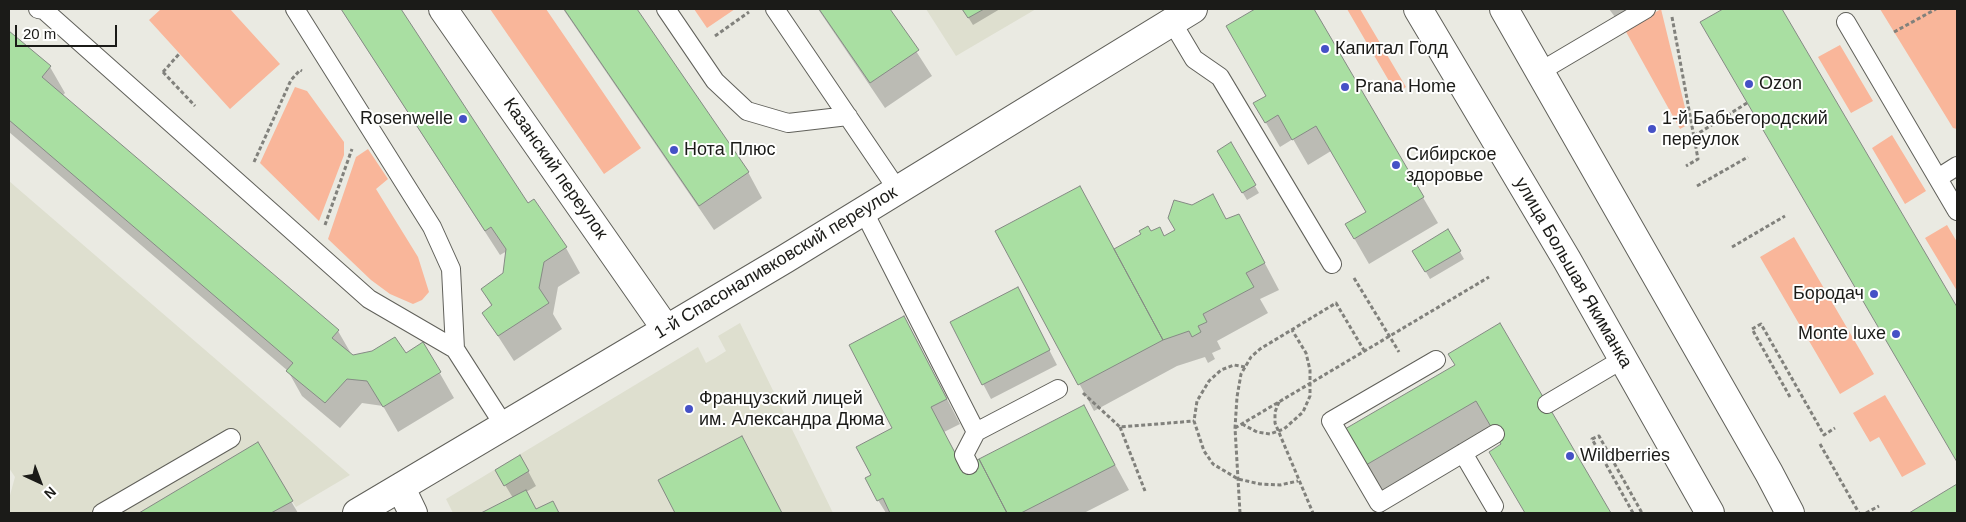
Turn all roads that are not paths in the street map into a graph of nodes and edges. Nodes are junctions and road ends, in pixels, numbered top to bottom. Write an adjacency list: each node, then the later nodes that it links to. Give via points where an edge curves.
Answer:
1 (38, 9): 20 (lane, via 44,10 369,298)
2 (295, 9): 20 (lane, via 432,227 451,269)
3 (444, 9): 19 (street, Казанский переулок)
4 (666, 9): 12 (lane, via 715,81 747,111 788,123)
5 (775, 9): 12 (lane)
6 (1418, 9): 21 (street, улица Большая Якиманка)
7 (1504, 9): 11 (street)
8 (1646, 9): 11 (lane)
9 (1182, 15): 15 (street, 1-й Спасоналивковский переулок); 18 (lane, via 1194,59 1220,76)
10 (1846, 22): 14 (lane)
11 (1541, 71): 37 (street)
12 (848, 116): 15 (lane)
13 (1957, 166): 14 (lane)
14 (1938, 178): 17 (lane)
15 (897, 189): 16 (street, 1-й Спасоналивковский переулок)
16 (862, 210): 19 (street, 1-й Спасоналивковский переулок); 26 (lane)
17 (1957, 211)
18 (1332, 264)
19 (666, 329): 25 (street, 1-й Спасоналивковский переулок)
20 (455, 349): 25 (lane)
21 (1623, 359): 24 (lane); 36 (street, улица Большая Якиманка)
22 (1436, 360): 29 (lane, via 1330,421 1378,503)
23 (1058, 389): 26 (lane)
24 (1547, 404)
25 (505, 427): 31 (street, 1-й Спасоналивковский переулок)
26 (976, 432): 30 (lane, via 964,455)
27 (1495, 434): 29 (lane)
28 (231, 438): 33 (lane)
29 (1463, 453): 32 (lane)
30 (969, 465)
31 (400, 488): 34 (street, 1-й Спасоналивковский переулок); 35 (street)
32 (1494, 506)
33 (102, 513)
34 (357, 513)
35 (413, 513)
36 (1710, 513)
37 (1790, 513)

